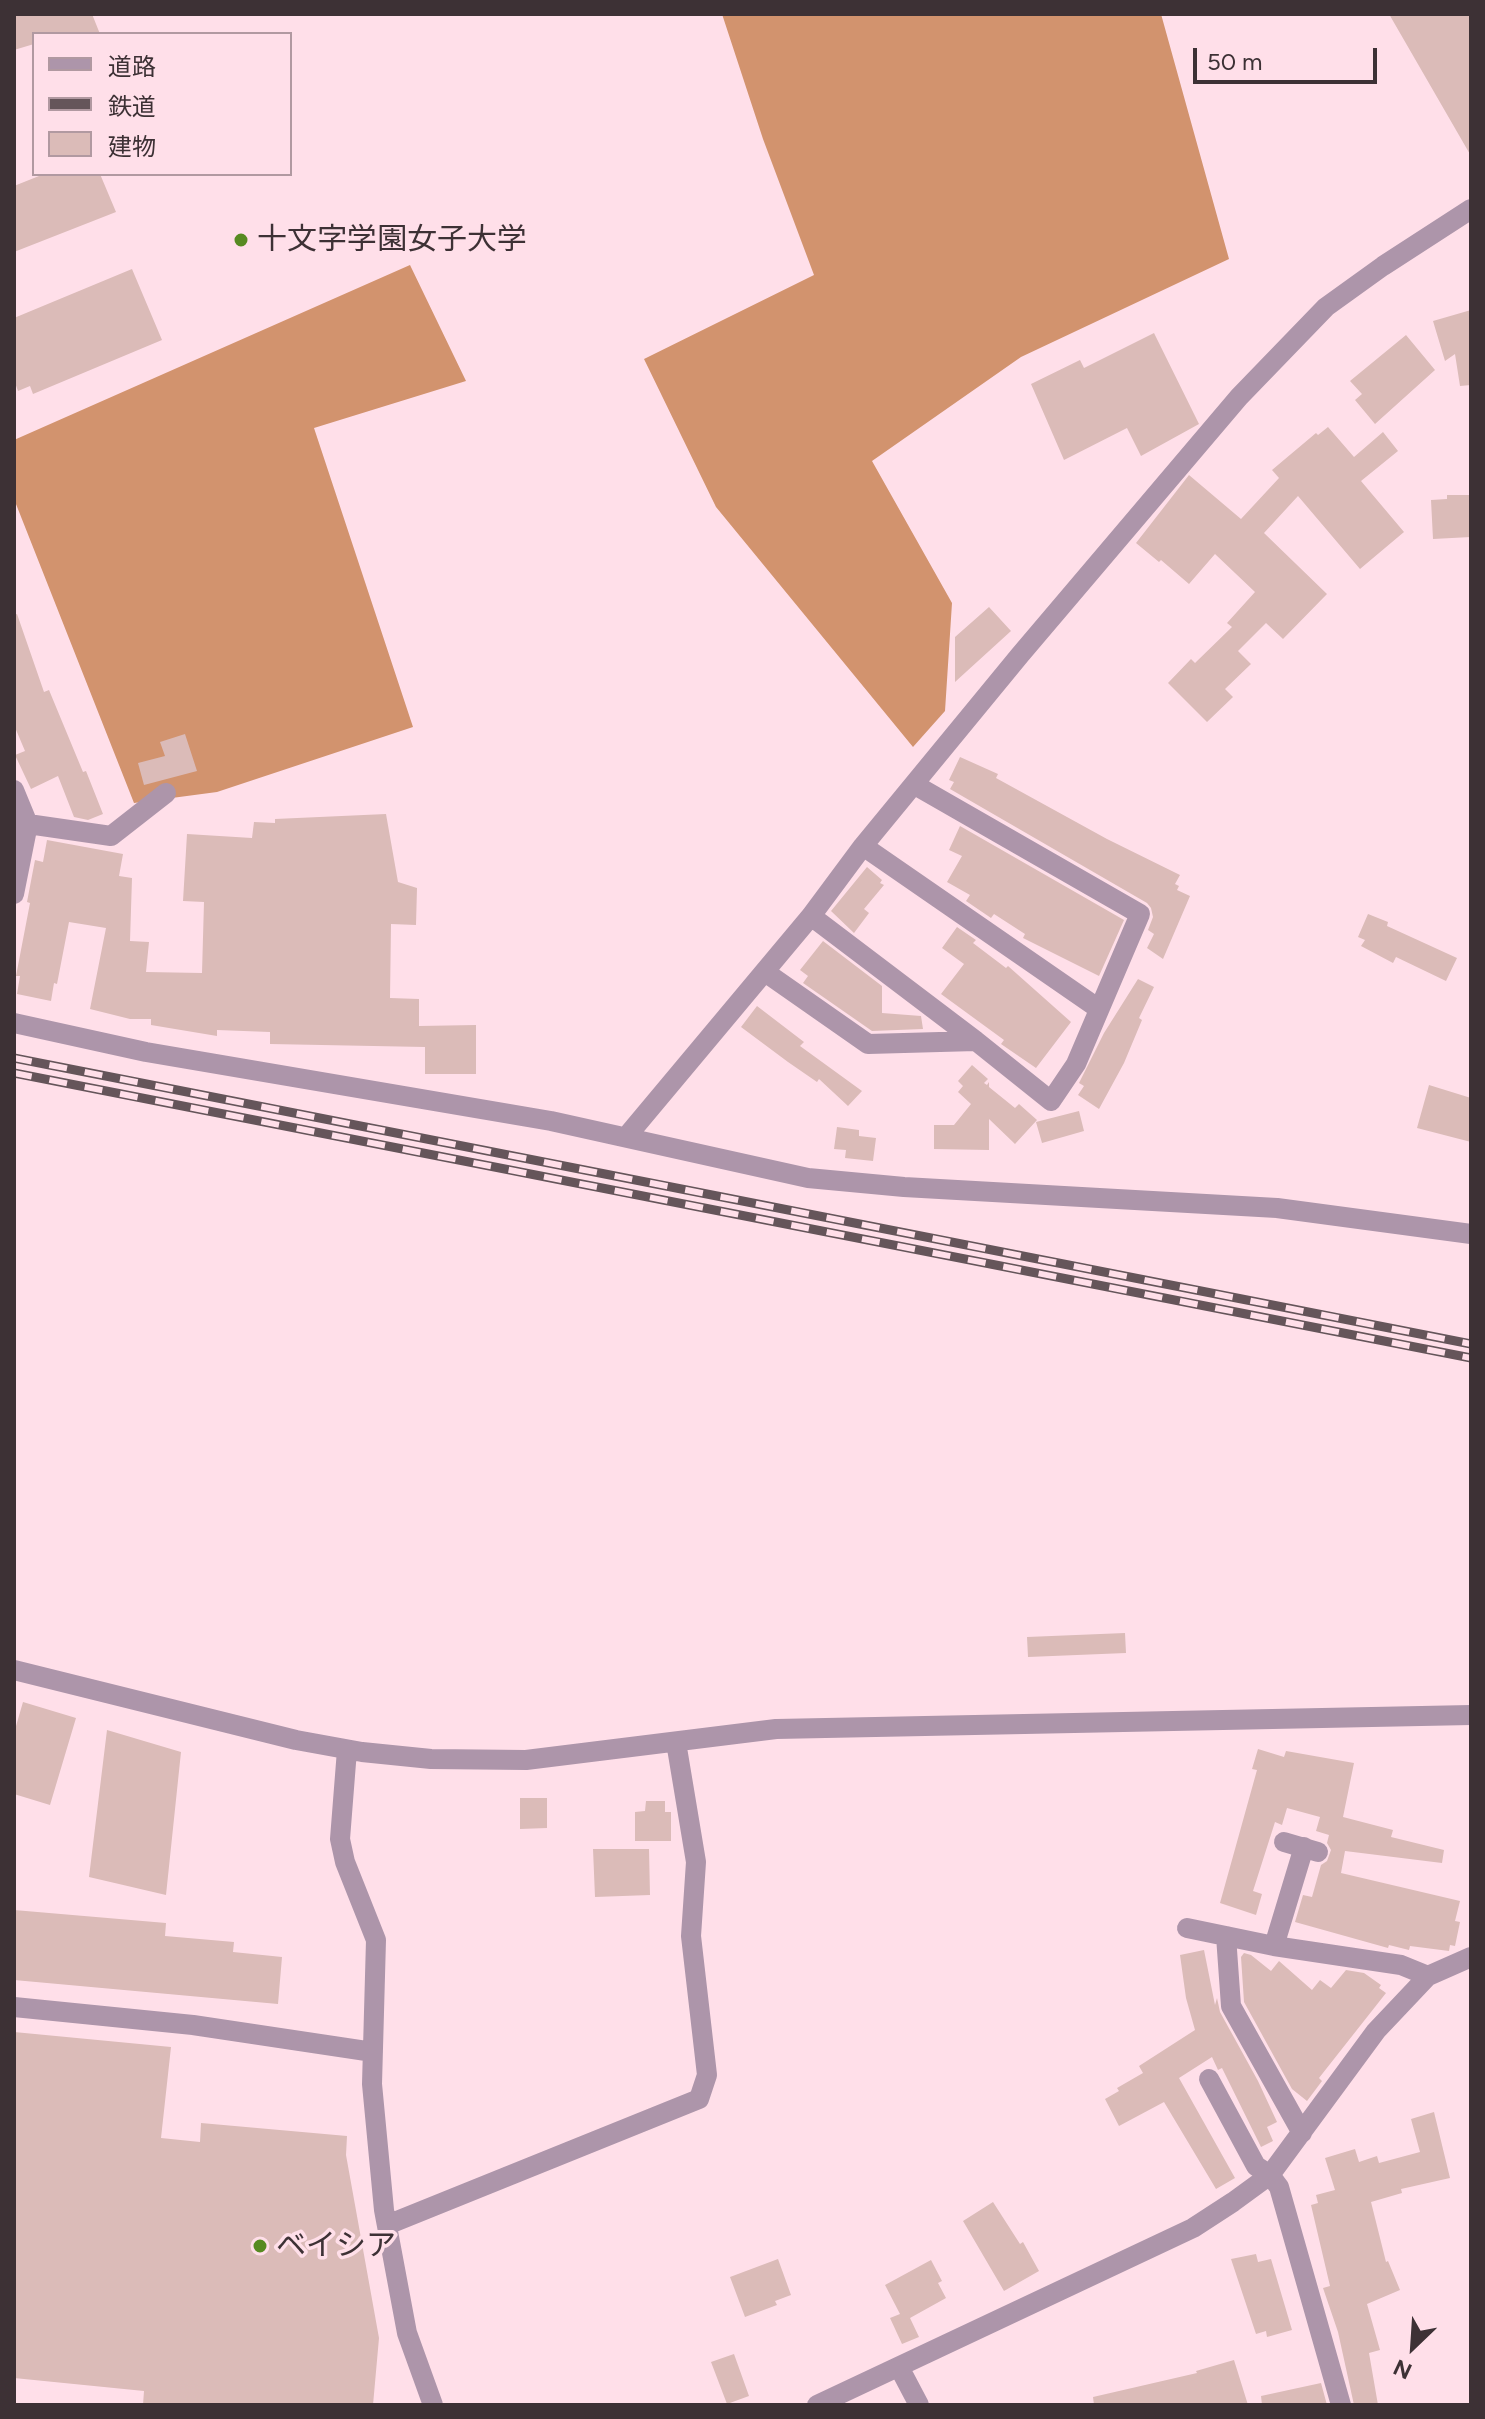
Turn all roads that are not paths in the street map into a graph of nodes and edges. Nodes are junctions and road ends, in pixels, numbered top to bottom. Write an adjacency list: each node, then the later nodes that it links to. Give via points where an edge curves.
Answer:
1 (1471, 209): 2 (street, via 1326,307 1239,397)
2 (915, 785): 6 (street); 10 (street, via 1140,914)
3 (14, 790): 5 (street)
4 (166, 793): 5 (street, via 111,836)
5 (21, 826): 7 (street)
6 (863, 846): 8 (street); 10 (street)
7 (14, 894)
8 (811, 916): 9 (street); 12 (street)
9 (765, 972): 12 (street, via 868,1044); 13 (street)
10 (1099, 1009): 12 (street, via 1076,1064 1051,1101)
11 (14, 1023): 13 (street, via 146,1052)
12 (976, 1041)
13 (627, 1136): 14 (street, via 808,1178 1277,1208)
14 (1471, 1234)
15 (14, 1670): 18 (street)
16 (1471, 1715): 17 (street, via 776,1729)
17 (676, 1742): 18 (street, via 526,1760 431,1759); 30 (street, via 696,1862 691,1936 707,2075 699,2099)
18 (347, 1750): 26 (street, via 340,1839 376,1940)
19 (1302, 1847): 22 (street)
20 (1187, 1928): 21 (street)
21 (1226, 1936): 22 (street); 28 (street, via 1231,2006)
22 (1274, 1946): 24 (street, via 1401,1965)
23 (1471, 1957): 24 (street)
24 (1428, 1976): 28 (street, via 1376,2031)
25 (14, 2007): 26 (street, via 193,2025)
26 (373, 2052): 30 (street)
27 (1209, 2079): 29 (street, via 1256,2166)
28 (1302, 2133): 29 (street)
29 (1270, 2175): 31 (street, via 1193,2228); 35 (street, via 1279,2187)
30 (387, 2225): 32 (street, via 407,2333)
31 (899, 2367): 33 (street); 34 (street)
32 (433, 2405)
33 (817, 2405)
34 (919, 2405)
35 (1341, 2405)

